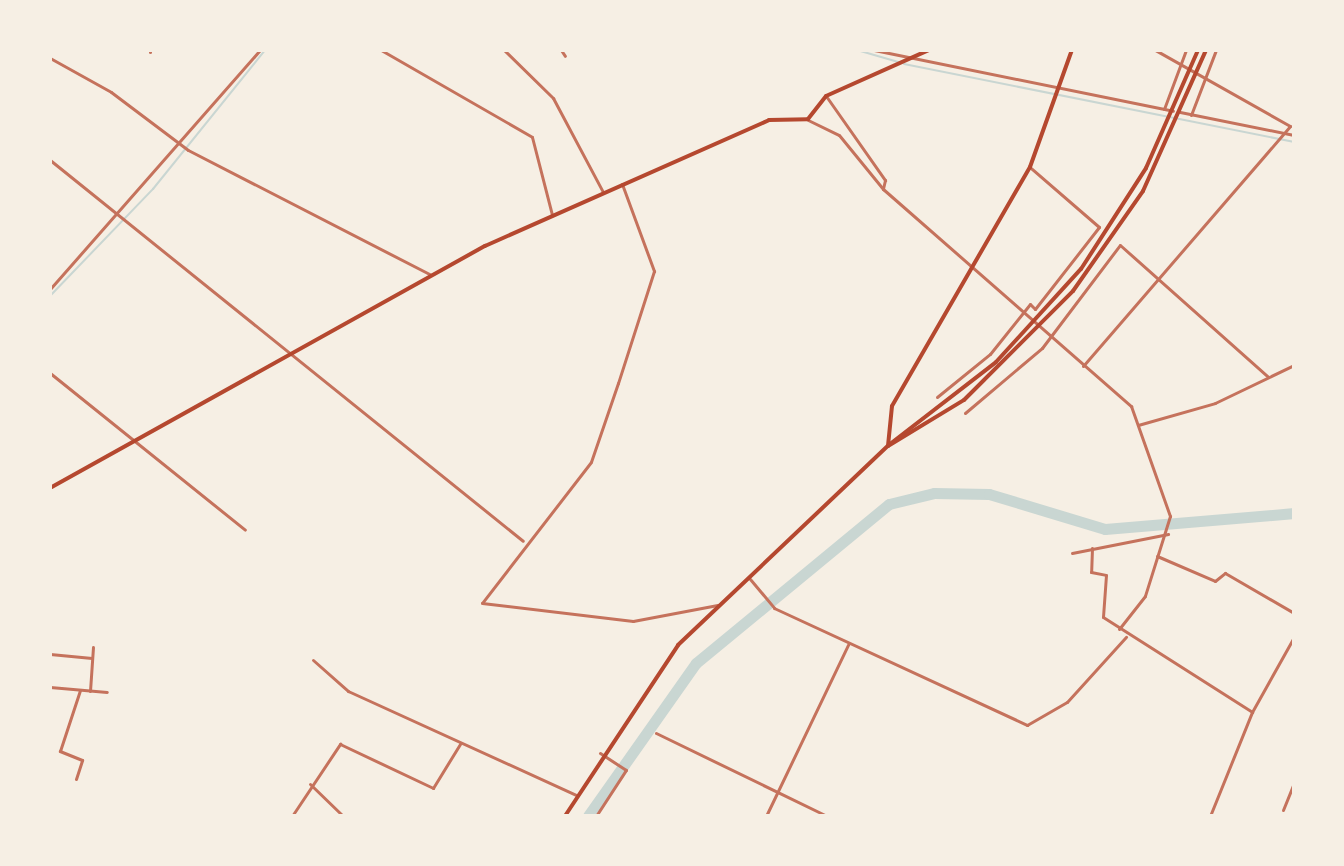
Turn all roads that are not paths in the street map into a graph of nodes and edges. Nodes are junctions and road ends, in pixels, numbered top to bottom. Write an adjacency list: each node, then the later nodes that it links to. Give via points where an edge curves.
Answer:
1 (260, 50): 25 (street)
2 (381, 50): 31 (street, via 532,137)
3 (504, 50): 30 (street, via 553,98)
4 (561, 50): 13 (street)
5 (874, 50): 15 (street)
6 (929, 50): 15 (main road)
7 (1072, 50): 18 (main road)
8 (1155, 50): 16 (street)
9 (1186, 50): 16 (street)
10 (1198, 50): 38 (main road, via 1172,118 1100,243)
11 (1206, 50): 39 (main road, via 1179,120 1107,247)
12 (1216, 50): 17 (street)
13 (565, 56)
14 (50, 58): 25 (street, via 111,92)
15 (907, 59): 18 (street); 19 (main road)
16 (1181, 65): 17 (street); 20 (street)
17 (1206, 79): 21 (street); 23 (street, via 1290,126)
18 (1060, 91): 20 (street); 27 (main road)
19 (826, 96): 22 (main road); 29 (street, via 885,180)
20 (1164, 109): 21 (street)
21 (1191, 115): 23 (street)
22 (808, 119): 28 (main road, via 769,120); 29 (street, via 839,135)
23 (1288, 134): 24 (street); 35 (street)
24 (1294, 135)
25 (185, 148): 32 (street); 34 (street)
26 (50, 160): 32 (street)
27 (1030, 167): 33 (main road); 37 (street, via 1099,227 1047,295)
28 (622, 184): 30 (main road); 54 (street, via 654,271 591,462)
29 (883, 189): 33 (street)
30 (603, 192): 31 (main road)
31 (552, 215): 34 (main road)
32 (121, 217): 36 (street); 41 (street)
33 (971, 268): 37 (street); 50 (main road, via 892,406)
34 (431, 275): 41 (main road)
35 (1159, 280): 40 (street, via 1120,245); 43 (street); 45 (street)
36 (50, 289)
37 (1021, 314): 38 (street); 46 (street, via 990,354)
38 (1033, 324): 39 (street); 50 (main road)
39 (1039, 330): 40 (street); 50 (main road, via 964,400)
40 (1050, 339): 43 (street); 47 (street)
41 (291, 352): 49 (main road); 54 (street)
42 (1294, 365): 45 (street)
43 (1083, 366): 48 (street, via 1131,406)
44 (50, 373): 49 (street)
45 (1268, 377): 48 (street, via 1215,403)
46 (937, 397)
47 (965, 413)
48 (1138, 425): 53 (street, via 1170,516)
49 (133, 442): 51 (main road); 52 (street)
50 (888, 446): 58 (main road)
51 (50, 488)
52 (245, 530)
53 (1168, 534): 55 (street); 57 (street)
54 (523, 541): 59 (street, via 482,603 633,621)
55 (1092, 548): 56 (street); 61 (street, via 1091,572 1106,575 1100,612)
56 (1072, 553)
57 (1157, 556): 60 (street, via 1215,581 1225,573); 61 (street, via 1145,596)
58 (749, 577): 59 (main road); 64 (street, via 774,608)
59 (719, 605): 76 (main road, via 668,656)
60 (1294, 613)
61 (1119, 629): 62 (street)
62 (1126, 637): 64 (street, via 1067,702 1035,724); 73 (street)
63 (1294, 637): 73 (street)
64 (848, 645): 80 (street)
65 (93, 647): 67 (street)
66 (50, 654): 67 (street)
67 (92, 658): 71 (street)
68 (313, 660): 75 (street, via 348,691)
69 (50, 687): 70 (street)
70 (80, 690): 71 (street); 77 (street, via 60,751 82,760)
71 (90, 691): 72 (street)
72 (107, 692)
73 (1252, 712): 89 (street)
74 (656, 733): 80 (street)
75 (460, 744): 79 (street, via 433,788 340,744); 81 (street)
76 (600, 753): 81 (main road); 86 (street, via 626,770)
77 (76, 779)
78 (1294, 783): 82 (street)
79 (310, 784): 83 (street); 84 (street)
80 (778, 793): 87 (street); 88 (street)
81 (576, 795): 85 (main road)
82 (1283, 810)
83 (292, 816)
84 (343, 816)
85 (565, 816)
86 (596, 816)
87 (766, 816)
88 (827, 816)
89 (1210, 816)

